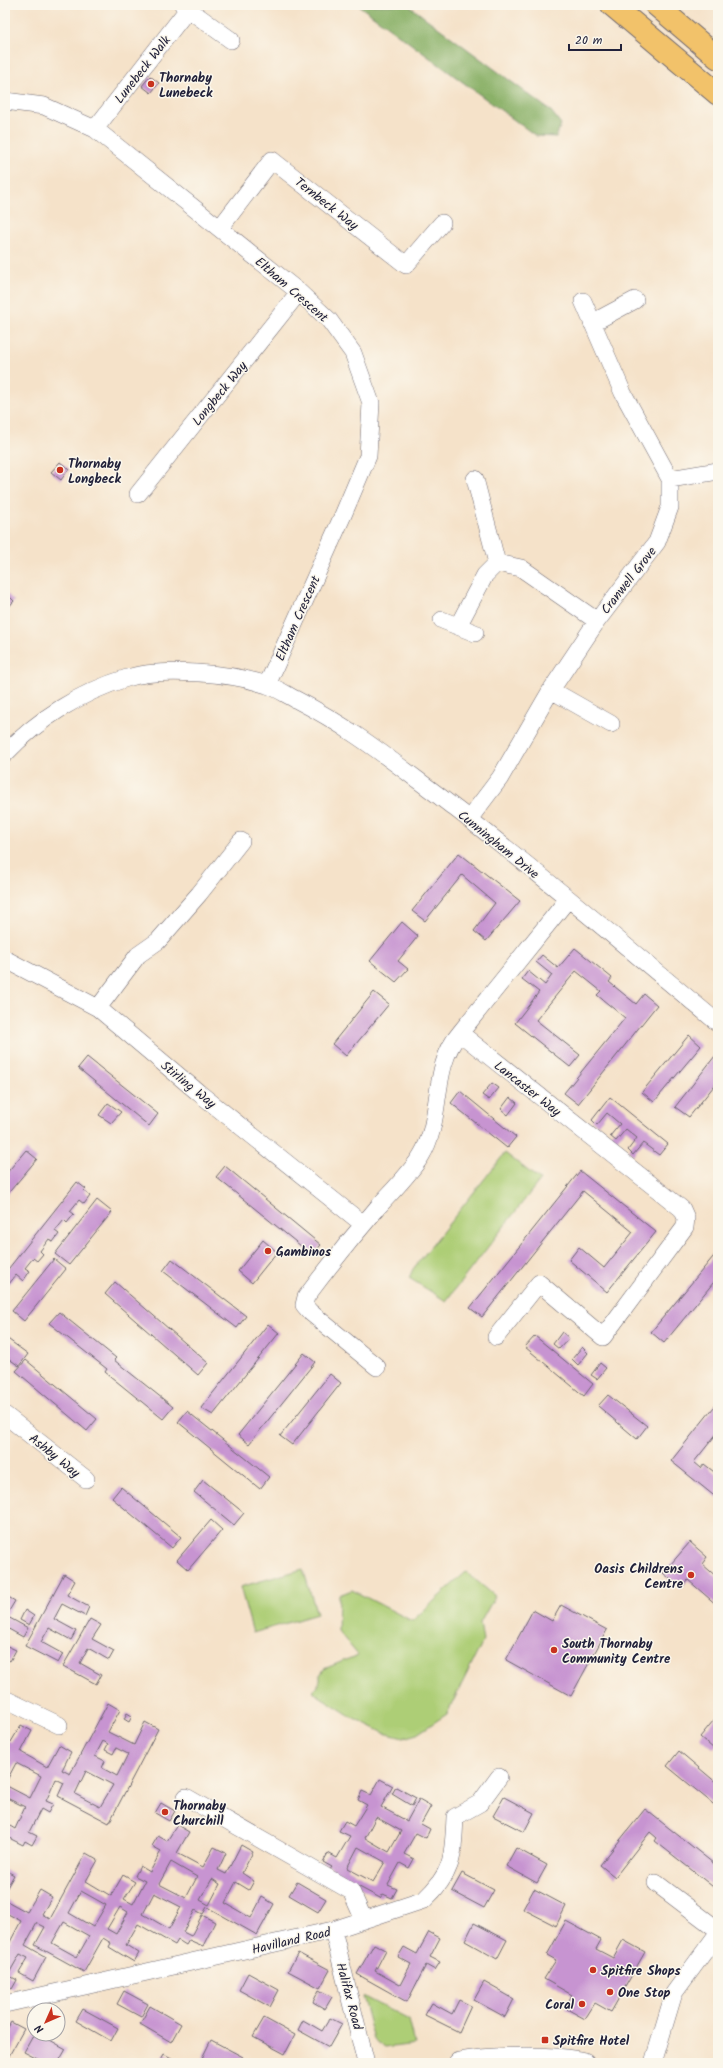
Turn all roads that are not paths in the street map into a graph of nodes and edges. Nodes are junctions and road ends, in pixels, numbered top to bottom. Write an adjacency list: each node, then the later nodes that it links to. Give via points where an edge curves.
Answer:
1 (612, 5): 6 (main road)
2 (656, 5): 5 (main road)
3 (185, 7): 4 (street, Lunebeck Walk); 8 (street, Lunebeck Walk)
4 (231, 40)
5 (718, 58)
6 (718, 94)
7 (5, 101): 8 (street, Eltham Crescent, via 44,106)
8 (95, 129): 10 (street, Eltham Crescent)
9 (442, 223): 10 (street, Ternbeck Way, via 406,265 272,160)
10 (220, 228): 11 (street, Eltham Crescent)
11 (299, 292): 18 (street, Longbeck Way); 22 (street, Eltham Crescent, via 329,320 353,353 371,403 368,456)
12 (635, 300): 14 (street)
13 (583, 301): 14 (street, Cranwell Grove)
14 (592, 323): 17 (street, Cranwell Grove, via 623,393)
15 (718, 471): 17 (street)
16 (475, 479): 19 (street)
17 (670, 479): 20 (street, Cranwell Grove, via 670,507 657,542)
18 (138, 494)
19 (497, 563): 20 (street, via 521,568); 21 (street, via 485,575 450,623)
20 (597, 620): 23 (street, Cranwell Grove)
21 (475, 633)
22 (267, 685): 25 (street, Cunningham Drive, via 225,676 177,672 128,677 72,700); 26 (street, Cunningham Drive, via 357,734)
23 (551, 690): 24 (street); 26 (street, Cranwell Grove, via 500,778)
24 (610, 724)
25 (5, 754)
26 (469, 820): 28 (street, Cunningham Drive)
27 (241, 841): 30 (street, via 158,941 138,954)
28 (568, 899): 31 (street, Cunningham Drive); 32 (street)
29 (5, 960): 30 (street, Stirling Way)
30 (98, 1008): 33 (street, Stirling Way, via 199,1093)
31 (718, 1023)
32 (460, 1033): 33 (street, via 444,1058 434,1121 421,1157); 34 (street, Lancaster Way, via 660,1190 682,1209 686,1218 685,1227 603,1337 539,1283)
33 (363, 1224): 35 (street, via 306,1297 304,1305)
34 (496, 1337)
35 (377, 1367)
36 (5, 1415): 37 (street, Ashby Way)
37 (86, 1479)
38 (5, 1699): 39 (street)
39 (59, 1726)
40 (499, 1777): 43 (street, Havilland Road, via 480,1803 455,1817 452,1859 435,1890 424,1900)
41 (186, 1797): 43 (street, via 351,1891)
42 (656, 1883): 45 (street)
43 (364, 1920): 44 (street, Havilland Road)
44 (333, 1930): 46 (street, Havilland Road); 47 (street, Halifax Road)
45 (718, 1931): 50 (street, via 674,1993)
46 (5, 2004)
47 (366, 2063)
48 (459, 2063): 49 (street, via 478,2059 504,2059)
49 (584, 2063)
50 (653, 2063)

